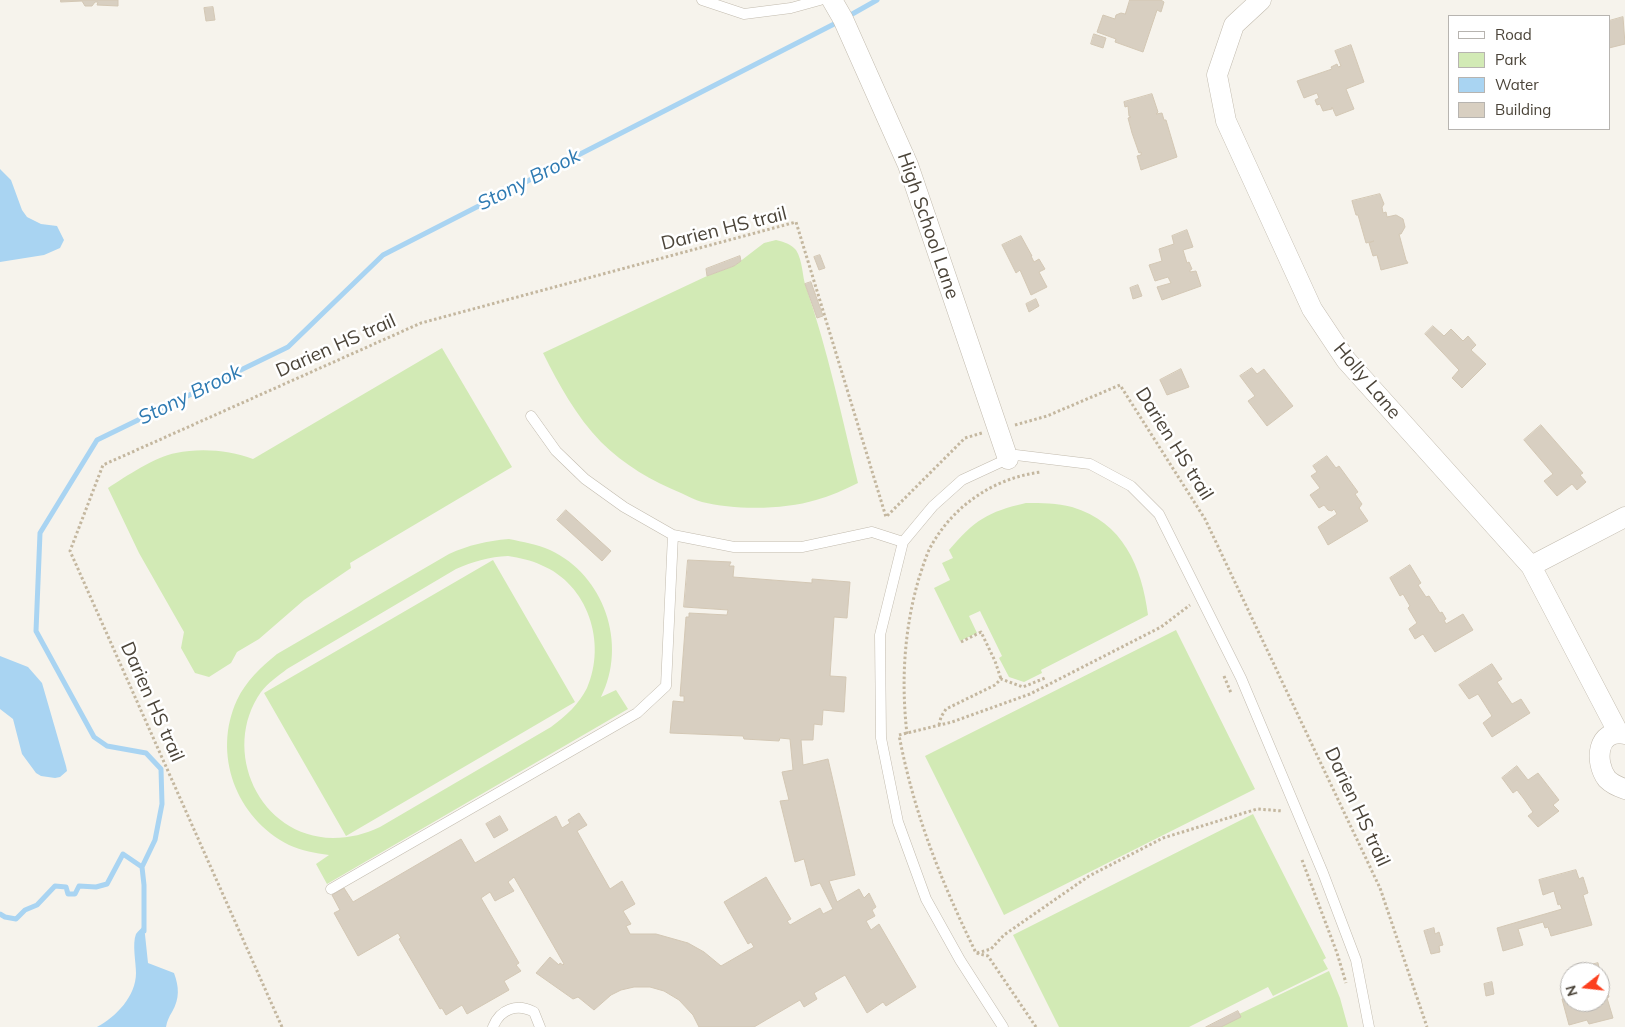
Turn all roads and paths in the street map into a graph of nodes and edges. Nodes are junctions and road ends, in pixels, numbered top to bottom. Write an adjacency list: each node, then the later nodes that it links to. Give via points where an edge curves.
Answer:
1 (702, 0): 5 (lane, via 744,14)
2 (820, 0): 5 (lane)
3 (832, 0): 7 (street, High School Lane, via 908,165)
4 (1261, 0): 13 (street, Holly Lane, via 1234,25 1217,75 1226,121 1312,309 1346,360)
5 (796, 3)
6 (531, 416): 11 (lane, via 556,451 585,479)
7 (997, 429): 8 (street, High School Lane); 34 (path, Darien HS trail, via 965,438 886,517 796,222 421,323 103,465 70,552); 40 (path, Darien HS trail, via 1047,416 1120,385 1205,519 1380,888)
8 (1008, 459): 12 (lane, via 962,480 933,506); 39 (lane, via 1016,455 1090,464 1131,486 1159,514 1241,678 1323,874 1356,960)
9 (1042, 472): 24 (path, via 1000,482 981,492 943,528 929,550 914,594 906,638 903,675)
10 (1625, 517): 13 (street)
11 (673, 535): 12 (lane, via 734,547 802,547 872,532); 30 (lane, via 666,686 637,713)
12 (903, 542): 37 (lane, via 880,635 881,738 898,822 926,899)
13 (1530, 566): 23 (street, Holly Lane)
14 (1187, 596): 15 (path)
15 (1191, 604): 16 (path); 22 (path, via 1161,627 1030,694)
16 (1195, 613)
17 (961, 642): 20 (path, via 981,632)
18 (1222, 672): 21 (path)
19 (1046, 678): 20 (path, via 1023,687)
20 (1001, 679): 22 (path, via 946,709)
21 (1234, 697)
22 (939, 726): 24 (path)
23 (1622, 733): 25 (street, Holly Lane, via 1602,740 1600,751 1607,779)
24 (907, 734): 31 (path, via 899,735 918,818 950,899)
25 (1625, 789)
26 (1279, 802): 27 (path)
27 (1283, 811): 28 (path); 31 (path, via 1257,809 1163,838 1089,876 1004,935 991,949)
28 (1286, 820)
29 (1300, 855): 33 (path, via 1338,953)
30 (331, 889)
31 (976, 953): 32 (path); 38 (path, via 988,956)
32 (968, 955)
33 (1348, 991)
34 (282, 1027)
35 (493, 1027): 36 (lane, via 501,1013 520,1007 534,1012)
36 (540, 1027)
37 (1003, 1027)
38 (1036, 1027)
39 (1369, 1027)
40 (1427, 1027)

